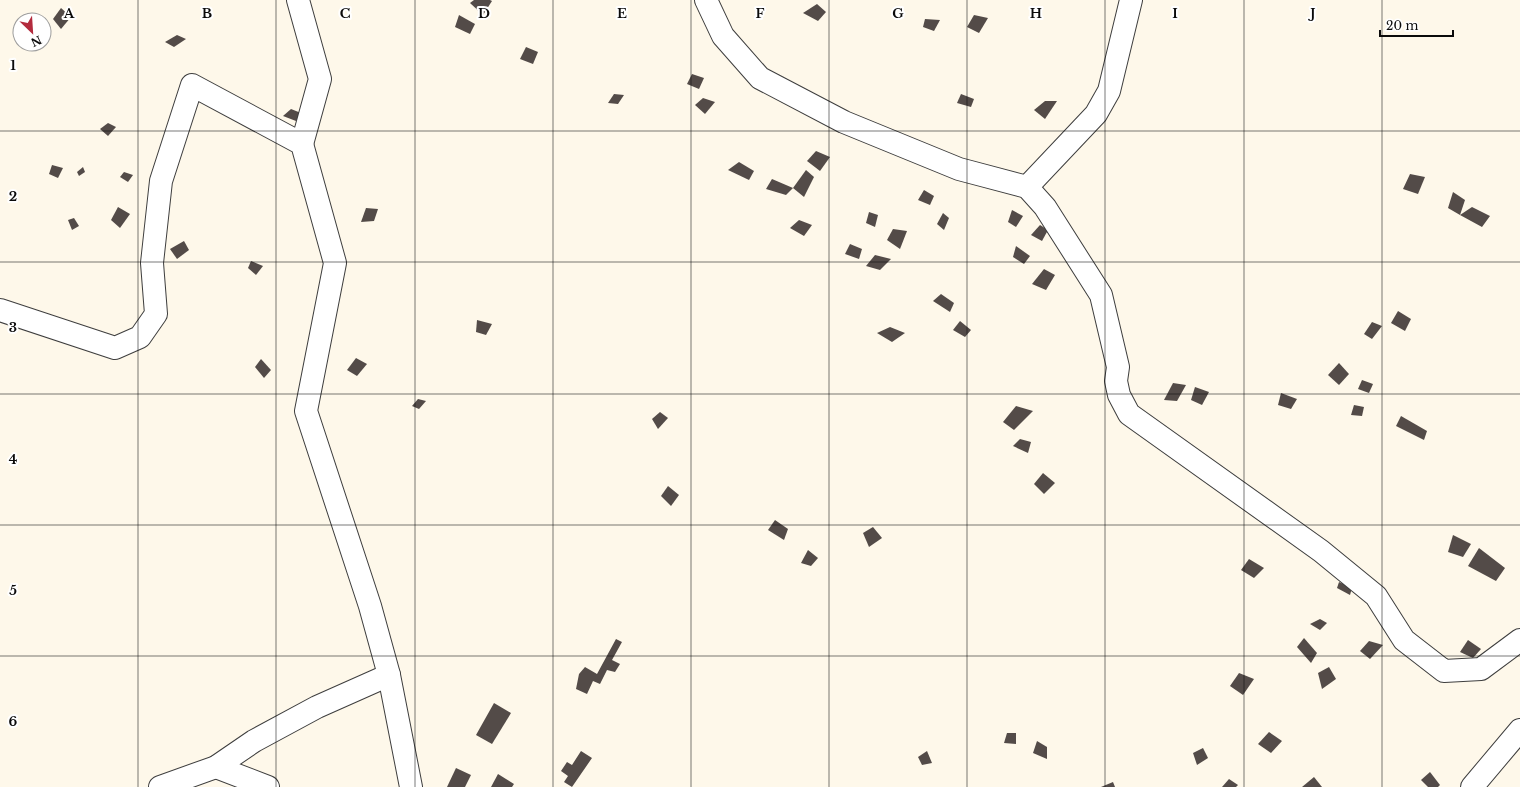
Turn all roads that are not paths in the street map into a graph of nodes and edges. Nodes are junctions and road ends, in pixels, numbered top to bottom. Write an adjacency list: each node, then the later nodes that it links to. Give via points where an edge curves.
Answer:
1 (298, 0): 4 (street, via 320,79)
2 (706, 0): 5 (street, via 723,36 760,78 844,122 959,169)
3 (1131, 0): 5 (street, via 1109,91 1096,114)
4 (302, 144): 6 (street, via 192,85 162,182 152,263 156,314 140,337 115,348); 8 (street, via 335,263 306,411)
5 (1027, 187): 7 (street, via 1045,207 1101,295 1118,367 1116,381 1119,395 1129,414 1321,551 1376,596 1404,640 1444,671 1481,669)
6 (0, 310)
7 (1520, 640)
8 (390, 675): 10 (street, via 317,707 254,741); 13 (street)
9 (1520, 730): 14 (street)
10 (216, 767): 11 (street); 12 (street)
11 (160, 787)
12 (268, 787)
13 (411, 787)
14 (1472, 787)

